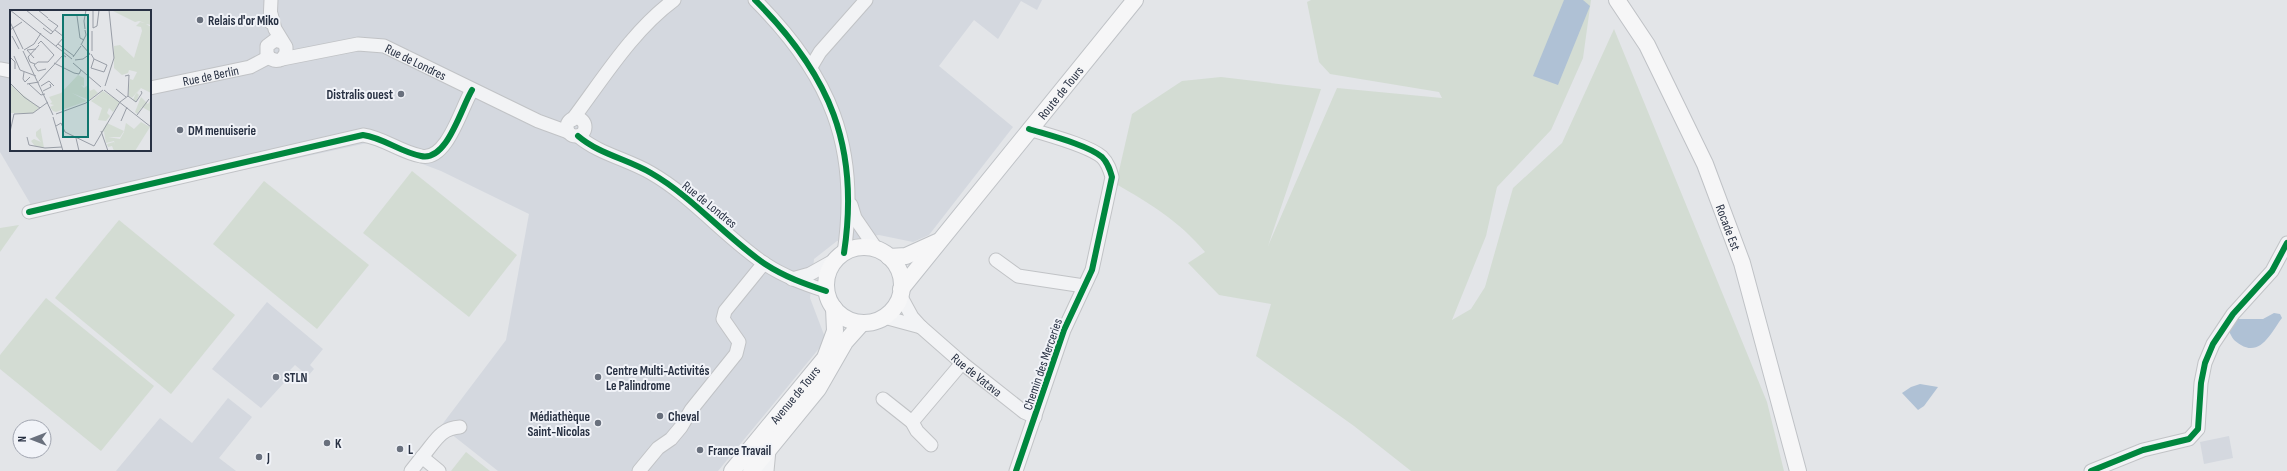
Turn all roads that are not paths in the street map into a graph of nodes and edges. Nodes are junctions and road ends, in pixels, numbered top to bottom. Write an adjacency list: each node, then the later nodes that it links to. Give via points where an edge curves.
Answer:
1 (271, 0): 9 (street)
2 (674, 0): 8 (street)
3 (745, 0): 7 (street)
4 (866, 0): 14 (street, via 820,52)
5 (1135, 0): 20 (main road, Route de Tours)
6 (1618, 0): 54 (main road, Rocade Est, via 1647,45 1705,164 1742,263)
7 (759, 4): 14 (street)
8 (661, 6): 19 (street, via 589,95)
9 (271, 14): 10 (street, via 274,29); 11 (street)
10 (283, 43): 11 (street, via 272,41); 12 (street); 13 (street, via 286,53)
11 (268, 51): 13 (street, via 274,60); 17 (street, Rue de Berlin, via 250,67)
12 (308, 54): 13 (street, Rue de Londres); 18 (street, Rue de Londres, via 358,44 384,46)
13 (282, 59)
14 (811, 67): 21 (street, via 838,123)
15 (0, 68): 16 (street)
16 (10, 71)
17 (151, 88)
18 (472, 90): 19 (street, Rue de Londres, via 538,121); 22 (street, via 444,147 430,156 421,156 376,137 363,135)
19 (576, 127): 28 (street, Rue de Londres, via 588,144 651,173 710,217)
20 (1029, 129): 23 (main road, Route de Tours); 30 (street, Chemin des Merceries, via 1086,148 1103,158 1110,167 1112,177 1092,270)
21 (849, 199): 25 (street, via 855,218); 26 (street)
22 (29, 212)
23 (940, 241): 25 (main road, Route de Tours, via 906,256); 32 (main road, Route de Tours)
24 (2287, 243): 55 (street, via 2272,271 2233,314 2213,344 2202,377 2198,429 2195,434 2189,440 2143,450)
25 (883, 253): 26 (main road, via 866,247 855,248); 32 (main road, via 898,271)
26 (840, 256): 29 (street, via 810,274); 31 (main road, via 829,269)
27 (996, 260): 30 (street, via 1018,276)
28 (764, 263): 29 (street, Rue de Londres); 48 (street, via 722,319 739,342 736,354 671,439 658,448)
29 (792, 279): 31 (street, Rue de Londres)
30 (1084, 286): 40 (street, Chemin des Merceries, via 1064,330)
31 (826, 291): 33 (main road)
32 (901, 292): 34 (main road, via 891,311); 36 (street, Rue de Vatava, via 912,317)
33 (834, 308): 35 (main road, via 846,319); 38 (main road, Avenue de Tours, via 835,332 825,358)
34 (884, 317): 35 (main road, via 874,322); 36 (street, Rue de Vatava)
35 (862, 323): 44 (main road, Avenue de Tours, via 845,342 818,389)
36 (921, 327): 37 (street, Rue de Vatava)
37 (962, 363): 40 (street, Rue de Vatava, via 1024,412); 41 (street)
38 (798, 393): 49 (main road, Avenue de Tours); 50 (street, via 754,452 749,460)
39 (883, 399): 41 (street)
40 (1035, 417): 53 (street, Chemin des Merceries)
41 (912, 422): 43 (street)
42 (460, 427): 45 (street, via 449,427 442,432)
43 (931, 445)
44 (769, 450): 51 (main road, Avenue de Tours); 52 (street)
45 (422, 457): 46 (street); 47 (street)
46 (411, 471)
47 (439, 471)
48 (639, 471)
49 (732, 471)
50 (748, 471)
51 (751, 471)
52 (767, 471)
53 (1016, 471)
54 (1798, 471)
55 (2091, 471)

